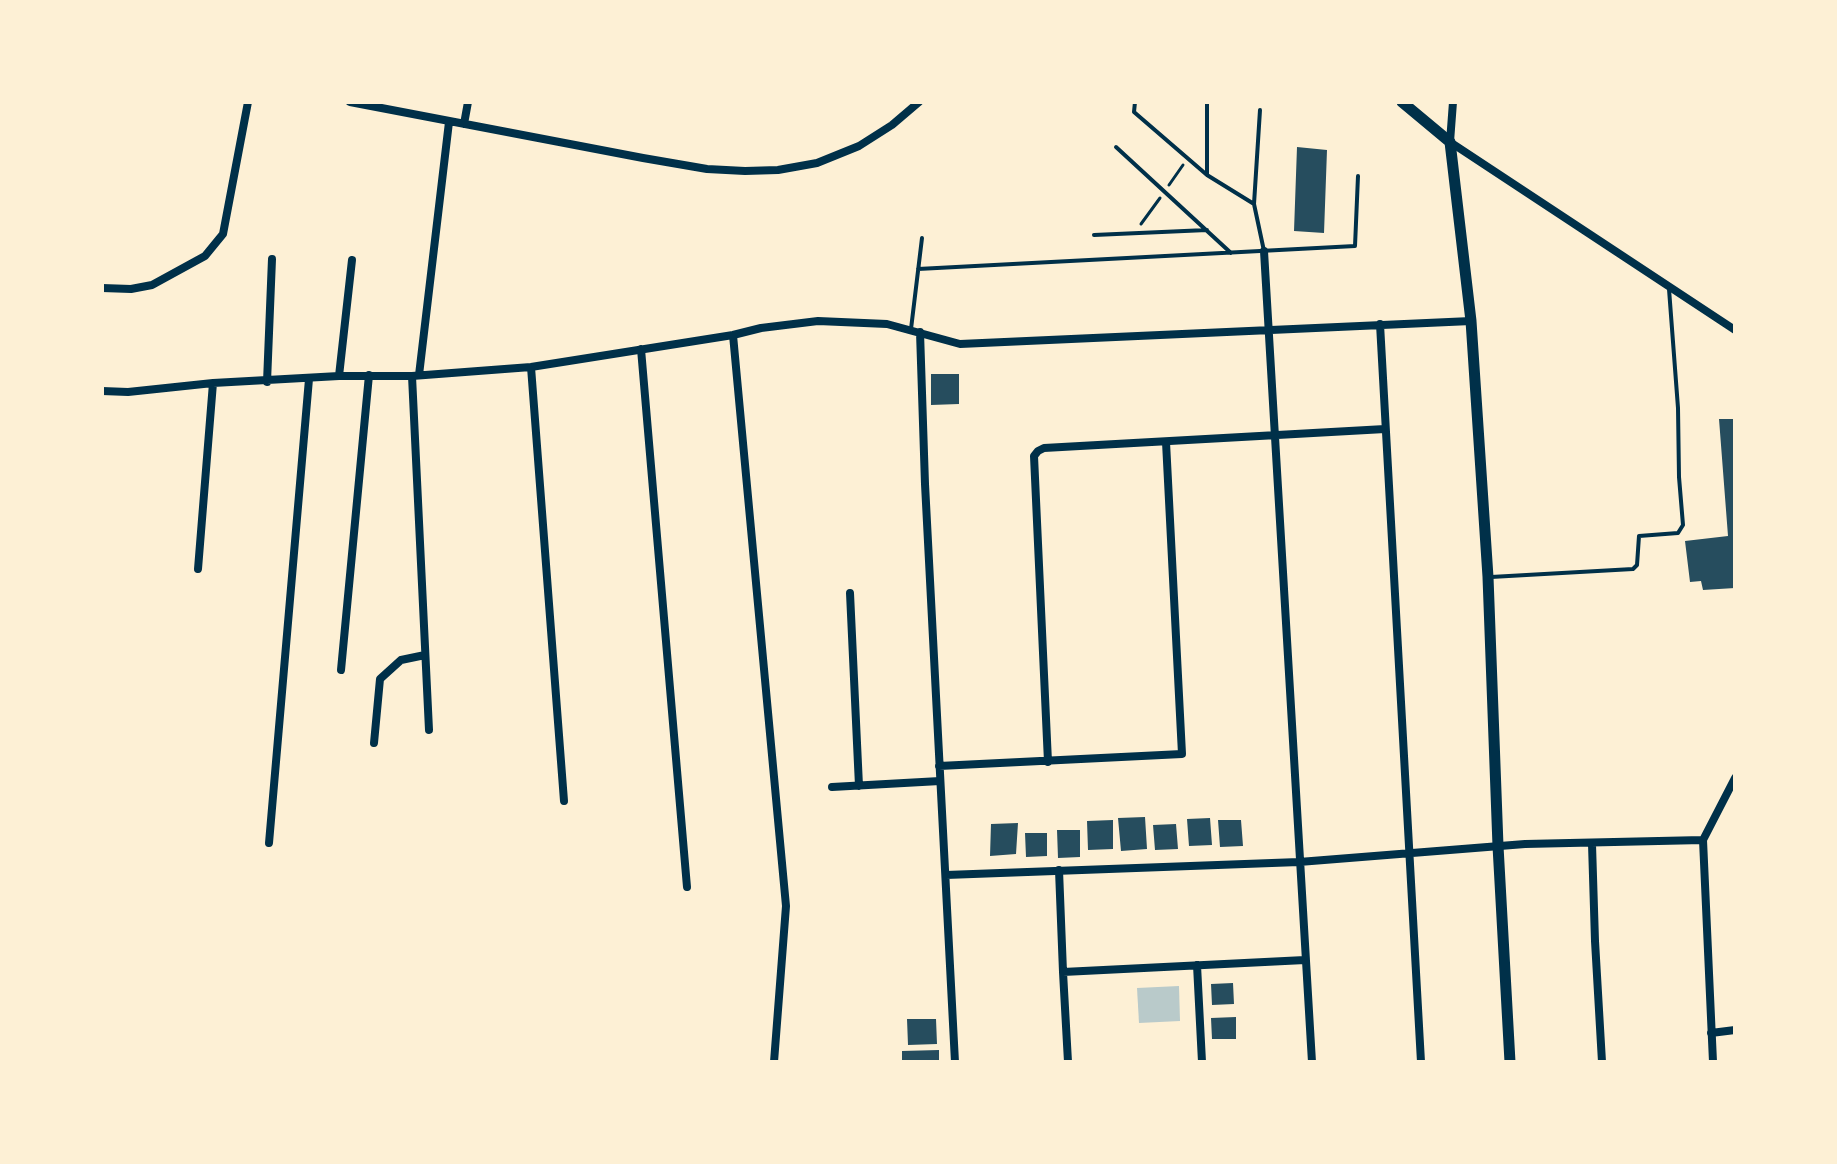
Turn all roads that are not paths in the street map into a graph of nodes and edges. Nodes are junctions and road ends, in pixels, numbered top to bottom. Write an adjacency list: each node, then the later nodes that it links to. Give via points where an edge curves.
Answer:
1 (248, 102): 26 (street, via 223,234 205,256 152,285)
2 (350, 102): 10 (street)
3 (468, 102): 11 (street)
4 (919, 102): 11 (street, via 859,146 817,163 778,170 707,169)
5 (1135, 102): 14 (lane, via 1134,112)
6 (1207, 102): 14 (lane)
7 (1402, 102): 12 (main road)
8 (1453, 102): 12 (street)
9 (1260, 110): 16 (lane)
10 (449, 122): 11 (street); 37 (street)
11 (464, 124)
12 (1450, 142): 25 (street); 27 (main road)
13 (1116, 147): 17 (lane)
14 (1207, 175): 16 (lane)
15 (1358, 176): 20 (lane, via 1355,246)
16 (1254, 204): 20 (lane)
17 (1207, 230): 18 (lane); 21 (lane)
18 (1094, 235)
19 (922, 238): 24 (lane)
20 (1264, 251): 21 (lane); 30 (street)
21 (1231, 253): 24 (lane)
22 (272, 259): 39 (street)
23 (352, 260): 36 (street)
24 (918, 269): 29 (lane)
25 (1669, 287): 31 (street); 46 (lane, via 1683,525 1678,533 1639,536 1633,569)
26 (102, 288)
27 (1471, 321): 28 (street); 46 (main road)
28 (1380, 324): 30 (street); 42 (street)
29 (915, 330): 30 (street, via 960,344); 32 (street, via 818,321); 53 (street)
30 (1269, 330): 43 (street)
31 (1735, 330)
32 (733, 335): 33 (street); 73 (street, via 786,906)
33 (641, 349): 34 (street); 67 (street)
34 (531, 367): 37 (street); 58 (street)
35 (369, 375): 36 (street); 37 (street); 49 (street)
36 (339, 376): 38 (street)
37 (416, 376): 48 (street)
38 (309, 379): 39 (street); 60 (street)
39 (267, 382): 40 (street)
40 (213, 383): 41 (street); 45 (street)
41 (102, 391)
42 (1385, 429): 43 (street); 63 (street)
43 (1273, 435): 44 (street); 64 (street)
44 (1166, 442): 52 (street, via 1044,448 1034,456); 52 (street, via 1182,754)
45 (198, 569)
46 (1488, 577): 62 (main road)
47 (850, 593): 56 (street)
48 (425, 655): 50 (street); 51 (street, via 401,660 380,679)
49 (341, 670)
50 (429, 730)
51 (374, 743)
52 (1048, 762): 53 (street)
53 (939, 766): 55 (street)
54 (1735, 778): 59 (street)
55 (940, 781): 56 (street); 66 (street)
56 (859, 786): 57 (street)
57 (832, 787)
58 (564, 801)
59 (1703, 840): 61 (street); 72 (street)
60 (269, 843)
61 (1592, 844): 62 (street); 80 (street)
62 (1498, 846): 63 (street); 79 (main road)
63 (1409, 853): 64 (street); 78 (street)
64 (1299, 862): 65 (street); 68 (street)
65 (1059, 870): 66 (street); 70 (street)
66 (946, 875): 74 (street)
67 (687, 887)
68 (1305, 960): 69 (street); 77 (street)
69 (1197, 965): 70 (street); 76 (street)
70 (1063, 972): 75 (street)
71 (1735, 1030): 72 (street)
72 (1711, 1033): 81 (street)
73 (774, 1062)
74 (955, 1062)
75 (1068, 1062)
76 (1202, 1062)
77 (1312, 1062)
78 (1421, 1062)
79 (1510, 1062)
80 (1602, 1062)
81 (1713, 1062)

